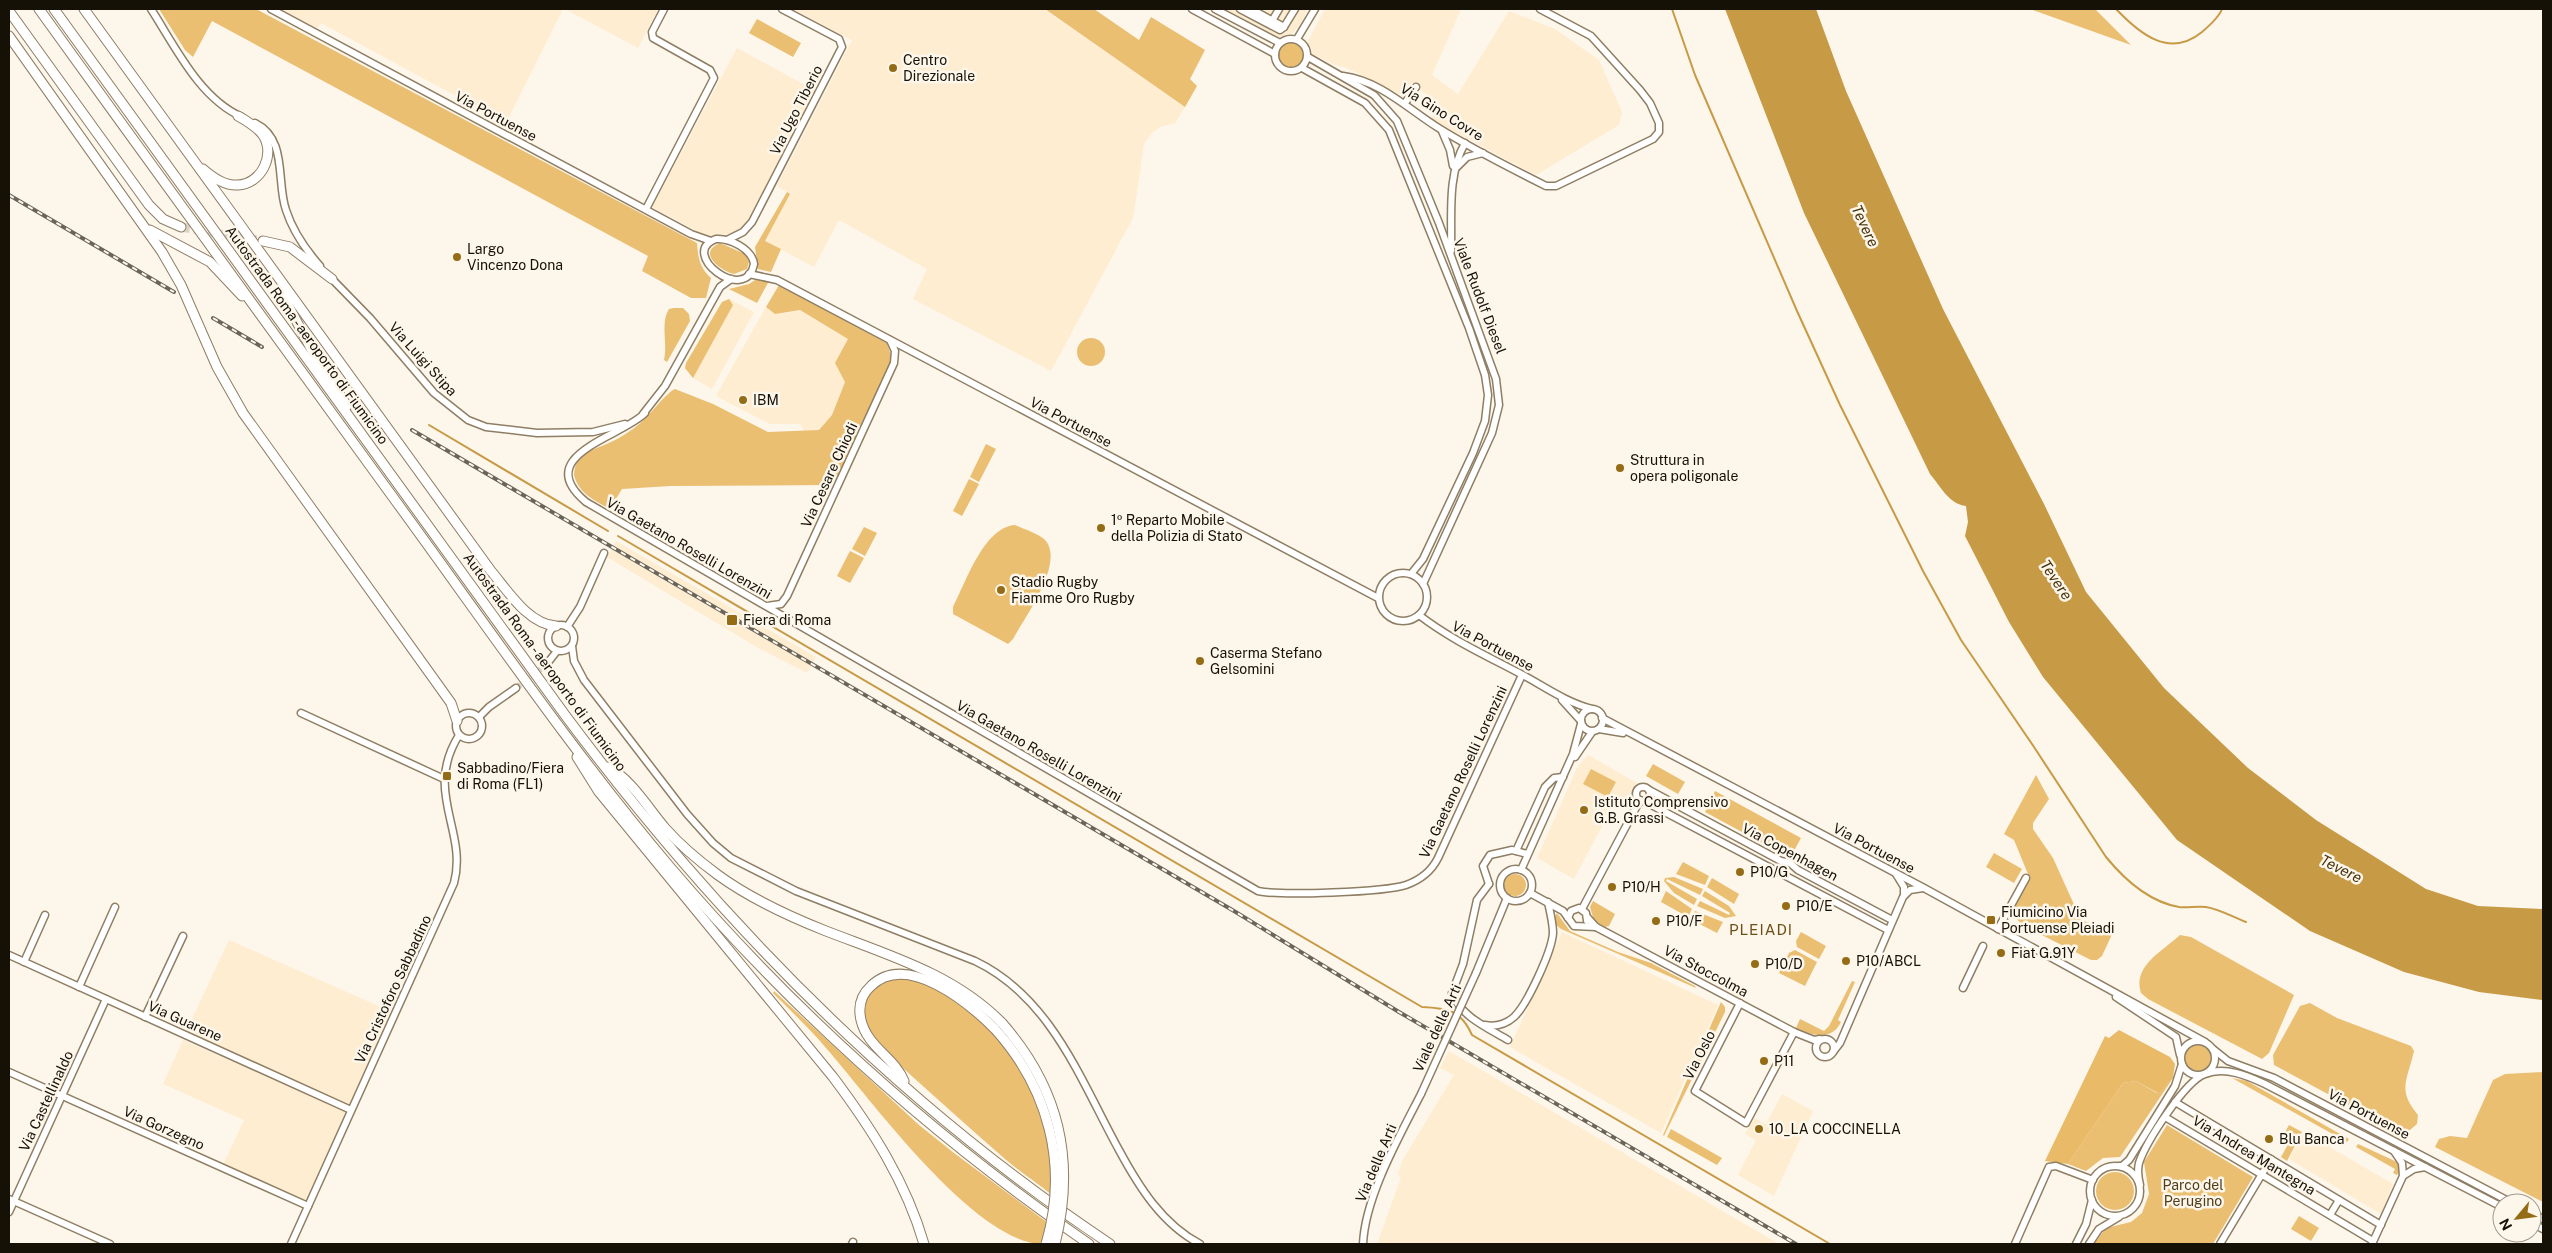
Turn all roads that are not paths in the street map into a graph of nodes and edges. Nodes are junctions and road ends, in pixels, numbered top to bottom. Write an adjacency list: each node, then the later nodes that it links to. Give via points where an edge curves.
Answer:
1 (39, 9): 45 (highway, Autostrada Roma - aeroporto di Fiumicino)
2 (54, 9): 48 (highway, Autostrada Roma - aeroporto di Fiumicino)
3 (84, 9): 32 (highway)
4 (151, 9): 28 (street, via 208,93)
5 (271, 9): 34 (street, Via Portuense)
6 (664, 9): 34 (street, via 652,32 653,38 710,70 714,78)
7 (782, 9): 37 (street, Via Ugo Tiberio, via 838,38 842,47 759,210 743,232)
8 (1192, 9): 22 (street)
9 (1215, 9): 21 (street)
10 (1240, 9): 18 (street, via 1278,30)
11 (1251, 9): 17 (street)
12 (1279, 9): 17 (street)
13 (1295, 9): 18 (street)
14 (1315, 9): 20 (street)
15 (1540, 9): 31 (street, Via Gino Covre, via 1592,37 1648,99 1660,128 1655,137 1554,187 1546,186)
16 (9, 11): 36 (highway, via 151,208 166,221)
17 (1272, 21): 18 (street)
18 (1284, 27)
19 (9, 36): 35 (highway)
20 (1297, 39): 21 (street); 23 (street, via 1306,46)
21 (1280, 43): 22 (street)
22 (1275, 54): 24 (street, via 1282,68 1292,71)
23 (1308, 57): 24 (street); 25 (street, Viale Rudolf Diesel)
24 (1302, 68): 50 (street, Viale Rudolf Diesel, via 1365,103 1389,130 1486,378 1488,402 1482,429 1424,559)
25 (1340, 75): 27 (street, Via Gino Covre, via 1363,80); 41 (street, Viale Rudolf Diesel, via 1374,95 1397,121)
26 (1416, 87): 27 (street)
27 (1405, 103): 29 (street, Via Gino Covre)
28 (238, 116): 32 (highway, via 255,127 265,140 267,161 258,176 245,184 228,184 209,174); 43 (street, Via Luigi Stipa, via 261,126 273,140 282,196 290,222 303,245)
29 (1441, 130): 30 (street, Via Gino Covre); 33 (street, via 1450,150)
30 (1465, 143): 31 (street, Via Gino Covre); 33 (street)
31 (1483, 153): 33 (street, via 1463,159)
32 (191, 158): 40 (highway)
33 (1453, 175): 41 (street)
34 (646, 209): 39 (street, Via Portuense, via 691,234)
35 (144, 225): 45 (highway, via 160,237 210,262); 67 (highway, via 182,285 214,360 243,414 451,703)
36 (181, 227)
37 (727, 240): 39 (street); 42 (street, via 752,257 753,267)
38 (263, 241): 43 (highway, via 290,247)
39 (711, 241): 44 (street, via 705,250 707,264)
40 (260, 254): 48 (highway, via 310,349); 55 (highway, via 498,579 535,619)
41 (1451, 255): 51 (street, Viale Rudolf Diesel, via 1494,369 1498,406 1487,446)
42 (749, 274): 44 (street, via 741,279); 46 (street, Via Portuense, via 777,280)
43 (332, 279): 47 (street, Via Luigi Stipa, via 434,393 456,413 474,423 537,433 593,432 620,426)
44 (731, 279): 47 (street, Via Luigi Stipa, via 720,287 665,386)
45 (254, 306): 69 (highway, Autostrada Roma - aeroporto di Fiumicino)
46 (890, 339): 52 (street, Via Portuense); 53 (street, Via Cesare Chiodi, via 895,349 895,360 787,596 778,605)
47 (645, 413): 53 (street, Via Gaetano Roselli Lorenzini, via 630,426 577,454 570,471 574,489 590,505)
48 (368, 443): 73 (highway, Autostrada Roma - aeroporto di Fiumicino)
49 (604, 553): 56 (street, via 580,607)
50 (1412, 574): 51 (street); 52 (street, via 1396,573 1388,577)
51 (1423, 584): 54 (street, via 1427,597)
52 (1378, 598): 54 (street, via 1384,612 1397,620 1405,621)
53 (764, 606): 60 (street, Via Gaetano Roselli Lorenzini, via 1250,887 1266,892 1394,888 1427,873 1438,858)
54 (1419, 615): 60 (street, Via Portuense, via 1452,638)
55 (556, 626): 56 (street); 58 (street, via 548,636 550,645)
56 (567, 627): 57 (street, via 573,633)
57 (572, 646): 58 (street, via 565,651); 163 (street, via 575,664 586,683 687,814 728,856 796,891 975,961 1000,975 1026,997 1058,1038 1144,1191 1171,1224)
58 (557, 651): 59 (street)
59 (546, 665)
60 (1522, 675): 62 (street, Via Portuense)
61 (516, 688): 65 (street)
62 (1558, 696): 63 (street, Via Portuense); 68 (street, Via Portuense)
63 (1592, 709): 66 (street, via 1598,711); 68 (street, via 1584,713)
64 (301, 713): 76 (street)
65 (479, 718): 67 (street, via 467,713); 71 (street, via 482,725 478,736 470,740)
66 (1602, 718): 70 (street); 72 (street, Via Portuense)
67 (457, 721): 71 (street)
68 (1581, 723): 70 (street, via 1586,730); 74 (street)
69 (561, 728): 158 (highway, via 599,792 858,1110 896,1174); 161 (highway, Autostrada Roma - aeroporto di Fiumicino, via 670,866 789,995 918,1112 1029,1201)
70 (1596, 730): 72 (street, Via Portuense, via 1613,730); 74 (street)
71 (459, 735): 76 (street, Via Cristoforo Sabbadino, via 449,753)
72 (1636, 736): 84 (street, Via Portuense)
73 (603, 766): 117 (highway, via 621,777 678,842 732,884 803,922 944,979 977,1000); 131 (highway, Autostrada Roma - aeroporto di Fiumicino, via 679,859 757,946 816,1005)
74 (1568, 766): 75 (street)
75 (1563, 777): 79 (street, via 1554,778 1547,785); 80 (street)
76 (444, 778): 135 (street, Via Cristoforo Sabbadino, via 444,800 455,851 454,883)
77 (1649, 790): 78 (street, via 1649,798); 78 (street, via 1644,787 1637,790 1636,795); 81 (street, Via Copenhagen)
78 (1642, 800): 85 (street, Via Copenhagen); 97 (street)
79 (1516, 851): 80 (street); 87 (street, via 1498,851 1485,860 1483,871)
80 (1527, 854): 83 (street)
81 (1786, 862): 82 (street, Via Copenhagen); 85 (street, via 1783,864)
82 (1793, 867): 85 (street, via 1791,873); 101 (street, Via Copenhagen)
83 (1521, 870): 88 (street, via 1507,872); 90 (street, via 1530,880)
84 (1893, 872): 89 (street, Via Portuense); 91 (street, via 1903,884)
85 (1784, 874): 105 (street, Via Copenhagen)
86 (2026, 878): 104 (street)
87 (1488, 884): 88 (street); 116 (street, via 1478,899 1464,964 1452,994 1455,1004)
88 (1500, 885): 92 (street)
89 (1924, 888): 91 (street, via 1910,890); 104 (street, Via Portuense)
90 (1530, 893): 92 (street, via 1517,901); 93 (street)
91 (1904, 897): 101 (street)
92 (1507, 898): 132 (street, Viale delle Arti, bridge)
93 (1548, 902): 95 (street); 116 (street, via 1555,935 1523,1006 1514,1017 1496,1027)
94 (115, 907): 111 (street)
95 (1559, 908): 96 (street); 100 (street)
96 (1573, 909): 97 (street); 100 (street)
97 (1582, 909): 99 (street)
98 (45, 915): 109 (street)
99 (1587, 917): 102 (street); 103 (street, Via Stoccolma)
100 (1568, 918): 102 (street, via 1574,926)
101 (1892, 920): 105 (street)
102 (1584, 925): 103 (street, Via Stoccolma)
103 (1596, 927): 114 (street, Via Stoccolma)
104 (1998, 929): 110 (street, Via Portuense)
105 (1888, 930): 118 (street)
106 (183, 936): 115 (street)
107 (1983, 946): 112 (street)
108 (9, 955): 109 (street, Via Guarene)
109 (24, 962): 111 (street, Via Guarene)
110 (2099, 984): 123 (street, Via Portuense); 127 (street, Via Portuense, via 2176,1036)
111 (79, 987): 113 (street, Via Guarene)
112 (1963, 988)
113 (106, 999): 115 (street, Via Guarene); 133 (street, Via Castellinaldo)
114 (1740, 1004): 119 (street, Via Stoccolma); 119 (street, Via Oslo, via 1695,1091 1746,1123)
115 (145, 1017): 135 (street, Via Guarene)
116 (1482, 1025): 122 (street)
117 (998, 1026): 131 (highway, via 921,978 895,974 876,982 862,998 862,1025 877,1050 898,1070); 159 (highway, bridge, via 1026,1069 1049,1126 1056,1177 1054,1209); 160 (highway, bridge, via 1020,1045 1037,1072 1058,1126 1064,1177 1063,1204)
118 (1845, 1029): 121 (street, Via Stoccolma, via 1837,1037); 126 (street)
119 (1794, 1032): 120 (street, Via Stoccolma)
120 (1804, 1038): 121 (street, Via Stoccolma); 124 (street, Via Stoccolma)
121 (1823, 1039): 124 (street); 126 (street, via 1833,1044)
122 (1508, 1040)
123 (2205, 1042): 125 (street); 127 (street, via 2189,1042)
124 (1815, 1048): 126 (street, via 1822,1057)
125 (2213, 1049): 130 (street, via 2215,1060); 145 (street, Via Portuense, via 2225,1059 2274,1078)
126 (1833, 1052)
127 (2180, 1055): 128 (street)
128 (2182, 1064): 130 (street, via 2194,1075); 139 (street, via 2175,1086 2129,1160)
129 (9, 1072): 133 (street, Via Gorzegno)
130 (2205, 1074): 134 (street, via 2190,1084); 137 (street, Via Portuense, via 2229,1072 2260,1082)
131 (906, 1086): 162 (highway, Autostrada Roma - aeroporto di Fiumicino, via 1048,1201)
132 (1421, 1094): 164 (street, Via delle Arti, via 1373,1196)
133 (62, 1096): 146 (street, Via Castellinaldo); 150 (street, Via Gorzegno)
134 (2175, 1102): 136 (street); 138 (street, Via Andrea Mantegna)
135 (351, 1110): 150 (street, Via Cristoforo Sabbadino)
136 (2165, 1118): 141 (street, Via Andrea Mantegna); 144 (street, via 2140,1161)
137 (2394, 1150): 140 (street, Via Portuense); 142 (street, via 2402,1163)
138 (2271, 1159): 141 (street); 148 (street, Via Andrea Mantegna)
139 (2119, 1166): 143 (street, via 2104,1169); 144 (street, via 2132,1173)
140 (2425, 1166): 142 (street); 149 (street, Via Portuense)
141 (2262, 1174): 153 (street, Via Andrea Mantegna); 168 (street)
142 (2403, 1176): 154 (street)
143 (2093, 1180): 147 (street); 165 (street, via 2056,1166 2049,1167)
144 (2140, 1185): 152 (street, via 2136,1206)
145 (2493, 1193)
146 (11, 1200): 151 (street, Via Castellinaldo); 156 (street)
147 (2092, 1200): 152 (street, via 2102,1212 2117,1217); 166 (street, via 2086,1224)
148 (2339, 1200): 153 (street); 154 (street, Via Andrea Mantegna)
149 (2492, 1202)
150 (308, 1206): 157 (street, Via Cristoforo Sabbadino)
151 (9, 1212)
152 (2125, 1215): 167 (street, via 2099,1229)
153 (2330, 1215): 155 (street, Via Andrea Mantegna)
154 (2381, 1224): 155 (street)
155 (2373, 1243)
156 (110, 1244)
157 (291, 1244)
158 (924, 1244)
159 (1046, 1244)
160 (1055, 1244)
161 (1089, 1244)
162 (1110, 1244)
163 (1200, 1244)
164 (1363, 1244)
165 (2015, 1244)
166 (2076, 1244)
167 (2089, 1244)
168 (2220, 1244)

